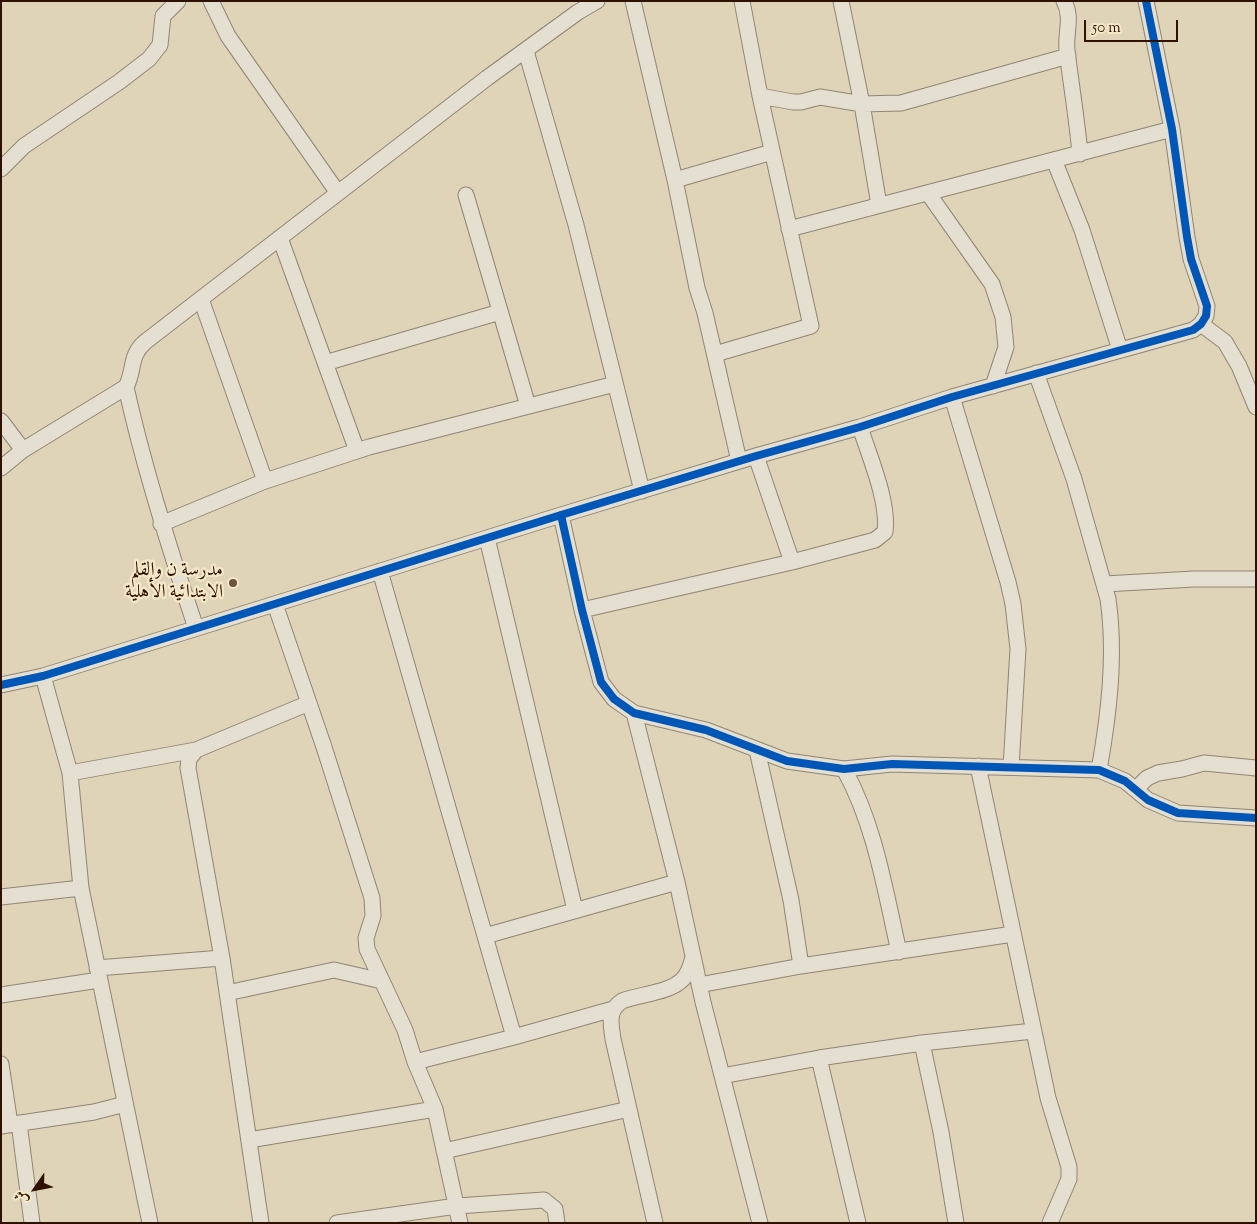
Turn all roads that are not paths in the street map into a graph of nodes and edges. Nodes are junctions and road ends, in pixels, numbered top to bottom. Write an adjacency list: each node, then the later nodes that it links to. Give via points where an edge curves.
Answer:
1 (178, 1): 17 (street, via 163,16 160,45 149,59 24,146)
2 (211, 1): 19 (street, via 228,36)
3 (597, 1): 9 (street)
4 (632, 1): 18 (street)
5 (742, 1): 11 (street)
6 (841, 1): 12 (street)
7 (1064, 1): 10 (street, via 1069,15)
8 (1146, 1): 13 (street)
9 (526, 51): 19 (street); 32 (street, via 576,226)
10 (1068, 56): 12 (street, via 901,103); 15 (street)
11 (760, 96): 12 (street, via 792,102 820,97); 14 (street)
12 (862, 104): 22 (street)
13 (1172, 129): 15 (street); 27 (street, via 1191,259 1207,306)
14 (772, 152): 18 (street); 23 (street)
15 (1080, 154): 16 (street)
16 (1054, 160): 20 (street); 28 (street, via 1082,230)
17 (1, 169)
18 (675, 180): 29 (street, via 697,288)
19 (338, 193): 24 (street)
20 (928, 193): 22 (street); 33 (street, via 992,284 1003,317 1006,347)
21 (466, 194): 26 (street)
22 (879, 206): 23 (street)
23 (789, 229): 29 (street, via 811,326)
24 (280, 238): 25 (street); 30 (street)
25 (202, 298): 34 (street, via 138,349); 45 (street)
26 (500, 312): 30 (street); 36 (street)
27 (1201, 324): 28 (street, via 1194,330); 37 (street, via 1225,342 1240,366)
28 (1120, 350): 31 (street)
29 (715, 354): 43 (street)
30 (325, 363): 41 (street)
31 (1036, 373): 33 (street); 53 (street, via 1074,479)
32 (615, 384): 36 (street); 46 (street)
33 (993, 386): 35 (street)
34 (126, 387): 40 (street); 48 (street)
35 (952, 397): 39 (street); 64 (street, via 1013,604 1018,650)
36 (528, 406): 41 (street)
37 (1256, 407)
38 (1, 421): 40 (street)
39 (860, 427): 42 (street); 50 (street, via 884,506 885,532 862,545)
40 (23, 450): 44 (street)
41 (357, 451): 45 (street)
42 (756, 456): 43 (street); 50 (street)
43 (739, 461): 46 (street)
44 (1, 468)
45 (265, 481): 48 (street)
46 (642, 491): 47 (street)
47 (561, 515): 49 (street); 55 (street)
48 (161, 524): 56 (street)
49 (487, 538): 51 (street); 74 (street)
50 (792, 562): 55 (street)
51 (380, 571): 54 (street); 76 (street)
52 (1256, 579): 53 (street)
53 (1104, 584): 67 (street, via 1111,619 1111,648 1107,727)
54 (274, 604): 56 (street); 59 (street)
55 (582, 610): 60 (street, via 601,682 614,699)
56 (196, 628): 57 (street)
57 (43, 676): 58 (street); 68 (street)
58 (1, 685)
59 (309, 702): 61 (street); 82 (street, via 372,898 373,916 366,944)
60 (634, 713): 62 (street, via 706,730); 71 (street)
61 (196, 750): 68 (street); 79 (street, via 188,768)
62 (757, 750): 66 (street, via 787,761); 80 (street, via 791,900)
63 (978, 766): 64 (street); 66 (street, via 892,764); 75 (street)
64 (1011, 767): 67 (street)
65 (1256, 768): 69 (street, via 1204,763 1158,773)
66 (844, 769): 77 (street, via 865,814)
67 (1099, 770): 69 (street, via 1113,774)
68 (70, 773): 72 (street)
69 (1136, 789): 70 (street, via 1148,800 1178,813)
70 (1256, 818)
71 (678, 882): 74 (street); 78 (street)
72 (81, 888): 73 (street); 81 (street)
73 (1, 897)
74 (575, 910): 76 (street)
75 (1013, 934): 77 (street); 87 (street)
76 (485, 936): 88 (street)
77 (899, 952): 80 (street)
78 (693, 956): 83 (street); 86 (street, via 687,974 678,983 622,1001)
79 (222, 958): 81 (street); 84 (street)
80 (801, 966): 83 (street)
81 (98, 974): 85 (street); 94 (street)
82 (382, 981): 84 (street, via 334,970); 91 (street)
83 (699, 985): 93 (street)
84 (227, 993): 98 (street)
85 (1, 995)
86 (613, 1009): 88 (street); 96 (street, via 611,1026)
87 (1033, 1031): 89 (street); 111 (street, via 1048,1098 1070,1171)
88 (514, 1037): 91 (street)
89 (922, 1043): 90 (street); 110 (street)
90 (819, 1058): 93 (street); 109 (street)
91 (415, 1062): 95 (street)
92 (1, 1064): 97 (street)
93 (722, 1076): 108 (street)
94 (125, 1104): 97 (street, via 94,1112); 102 (street)
95 (434, 1109): 98 (street); 99 (street)
96 (629, 1109): 99 (street); 107 (street)
97 (10, 1124): 101 (street)
98 (248, 1140): 103 (street)
99 (444, 1151): 100 (street)
100 (457, 1206): 104 (street); 105 (street); 106 (street, via 544,1200 555,1209)
101 (32, 1223)
102 (150, 1223)
103 (261, 1223)
104 (337, 1223)
105 (460, 1223)
106 (557, 1223)
107 (655, 1223)
108 (760, 1223)
109 (858, 1223)
110 (956, 1223)
111 (1050, 1223)

